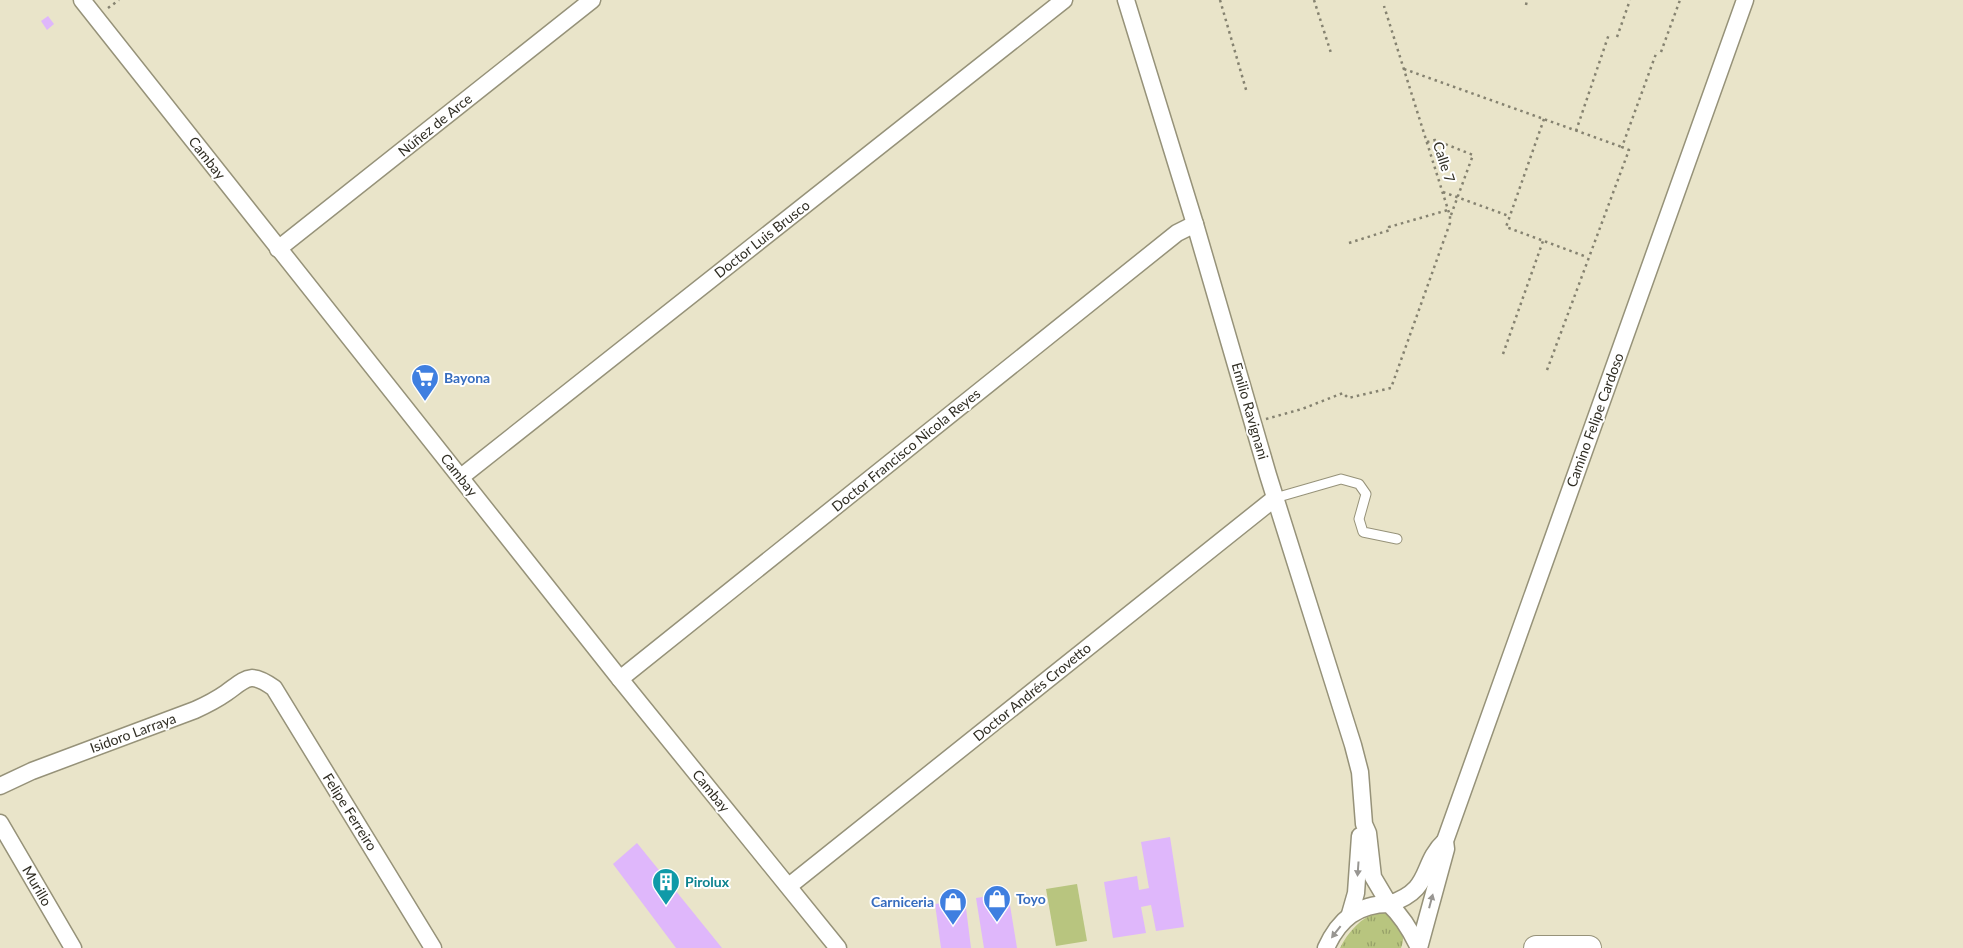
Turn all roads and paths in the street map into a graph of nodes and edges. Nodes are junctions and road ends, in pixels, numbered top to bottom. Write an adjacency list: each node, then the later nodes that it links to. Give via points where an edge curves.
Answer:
1 (82, 0): 32 (street, Cambay)
2 (592, 0): 32 (street, Núñez de Arce)
3 (1064, 0): 37 (street, Doctor Luis Brusco)
4 (1126, 0): 29 (street, Emilio Ravignani)
5 (1220, 0): 19 (path)
6 (1314, 0): 17 (path)
7 (1527, 0): 11 (path)
8 (1630, 0): 14 (path)
9 (1680, 0): 16 (path)
10 (1745, 0): 45 (street, Camino Felipe Cardoso)
11 (1526, 5)
12 (1384, 6): 18 (path, Calle 7)
13 (1609, 34): 21 (path)
14 (1617, 37)
15 (1657, 51): 23 (path)
16 (1661, 52)
17 (1331, 53)
18 (1404, 69): 20 (path); 22 (path, Calle 7)
19 (1247, 93)
20 (1544, 119): 21 (path); 28 (path)
21 (1576, 131): 23 (path)
22 (1427, 142): 24 (path, Calle 7); 25 (path, via 1435,140 1473,155)
23 (1622, 148): 33 (path, via 1629,150)
24 (1443, 192): 25 (path); 26 (path, Calle 7)
25 (1457, 198): 27 (path); 28 (path)
26 (1448, 210): 27 (path, Calle 7); 31 (path, via 1389,227 1390,230)
27 (1450, 216): 36 (path, via 1450,224 1391,388 1348,398 1343,393)
28 (1510, 216): 30 (path, via 1506,227)
29 (1195, 224): 36 (street, Emilio Ravignani); 40 (street, Doctor Francisco Nicola Reyes, via 1169,239)
30 (1543, 241): 33 (path); 34 (path)
31 (1349, 243)
32 (278, 249): 37 (street, Cambay)
33 (1588, 257): 35 (path)
34 (1503, 354)
35 (1547, 370)
36 (1253, 423): 38 (street, Emilio Ravignani)
37 (461, 477): 40 (street, Cambay)
38 (1276, 498): 39 (lane, via 1341,479 1359,484 1366,494 1360,519 1363,532); 44 (street, Emilio Ravignani, via 1353,745 1360,772); 46 (street, Doctor Andrés Crovetto)
39 (1397, 539)
40 (620, 679): 46 (street, Cambay)
41 (262, 680): 42 (street, Isidoro Larraya, via 242,680 214,701 195,710 32,770); 50 (street, Felipe Ferreiro, via 274,688)
42 (0, 786)
43 (0, 823): 49 (street, Murillo)
44 (1364, 824): 47 (street, Emilio Ravignani, via 1373,877); 48 (street, Emilio Ravignani, one-way to 48, via 1356,893)
45 (1445, 841): 47 (street, Camino Felipe Cardoso, via 1412,894); 53 (street, Camino Felipe Cardoso, one-way to 45, via 1446,849)
46 (789, 886): 51 (street, Cambay)
47 (1389, 904): 48 (street, via 1374,904); 53 (street, Emilio Ravignani, via 1409,927)
48 (1350, 914): 52 (street, Emilio Ravignani, one-way to 52)
49 (73, 948)
50 (433, 948)
51 (838, 948)
52 (1326, 948)
53 (1419, 948)
54 (1536, 948): 55 (main road)
55 (1589, 948)

